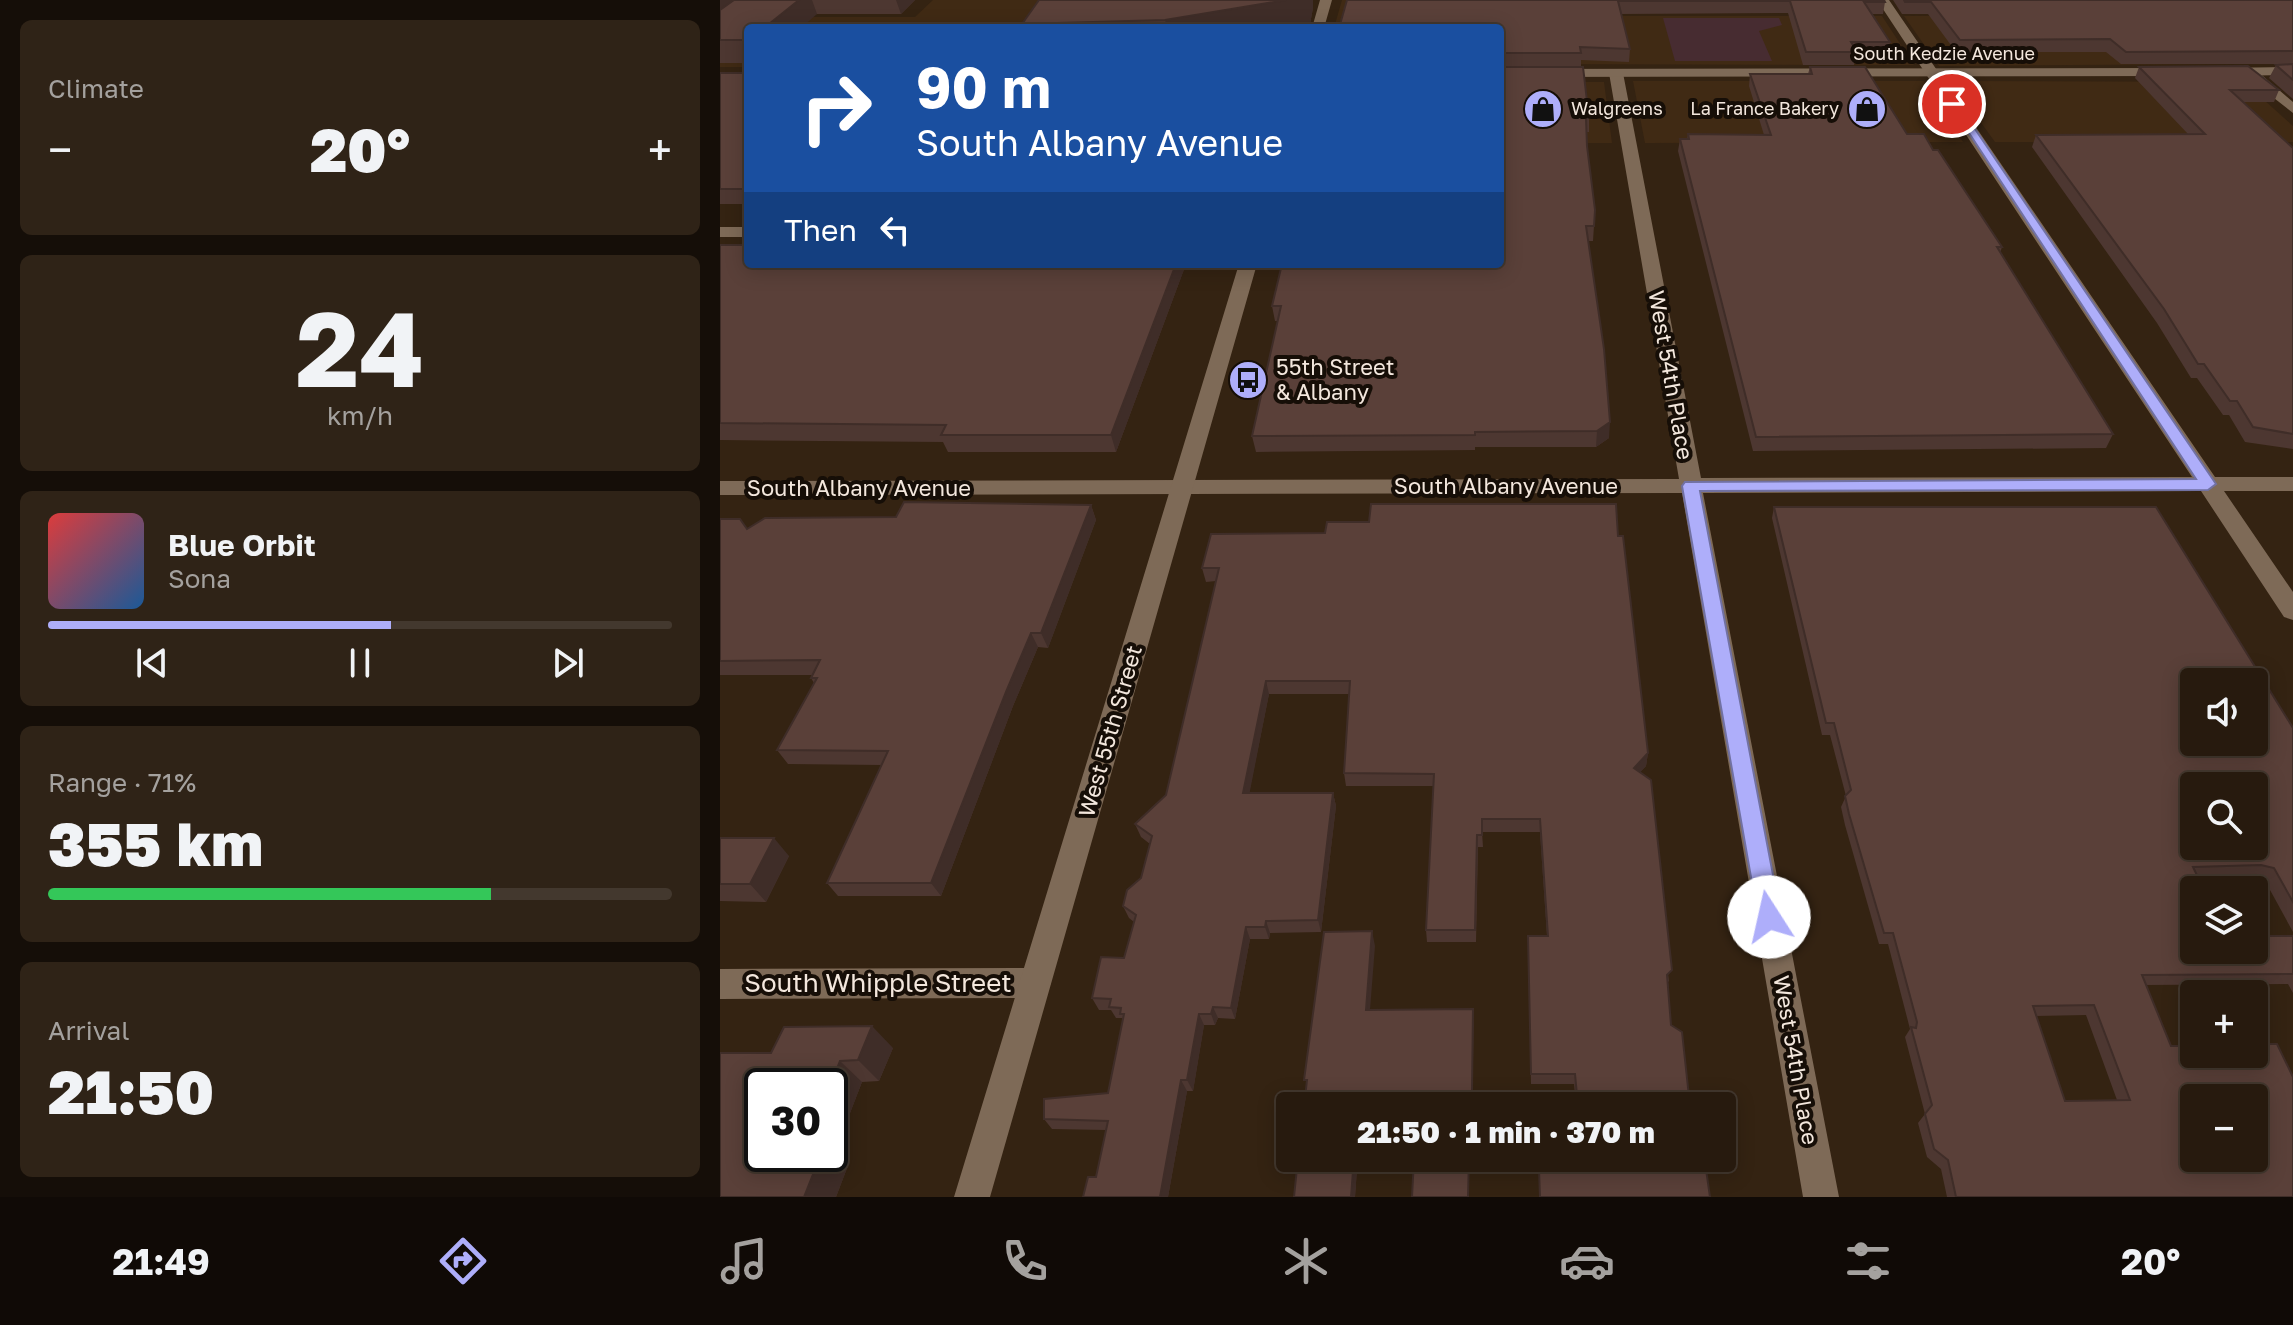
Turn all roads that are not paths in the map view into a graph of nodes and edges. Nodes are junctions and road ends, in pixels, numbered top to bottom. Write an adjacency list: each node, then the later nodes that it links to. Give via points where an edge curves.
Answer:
1 (1326, 0): 3 (street)
2 (1883, 0): 5 (street)
3 (1319, 24)
4 (2293, 71): 8 (street)
5 (1931, 72): 6 (street, South Kedzie Avenue); 10 (street, South Kedzie Avenue); 15 (street)
6 (2190, 72)
7 (2205, 72): 8 (street)
8 (2249, 72): 11 (street)
9 (1504, 73): 10 (street, South Kedzie Avenue)
10 (1616, 73): 17 (street, West 54th Place)
11 (2293, 109)
12 (720, 232): 13 (street)
13 (744, 232)
14 (1247, 268): 18 (street, West 55th Street)
15 (2208, 484): 16 (street, South Albany Avenue); 17 (street, South Albany Avenue); 20 (street)
16 (2293, 484)
17 (1691, 486): 18 (street, South Albany Avenue); 24 (street, West 54th Place)
18 (1182, 487): 19 (street, South Albany Avenue); 21 (street, West 55th Street)
19 (720, 488)
20 (2293, 611)
21 (1035, 983): 22 (street, South Whipple Street); 23 (street, West 55th Street)
22 (720, 984)
23 (972, 1197)
24 (1821, 1197)

